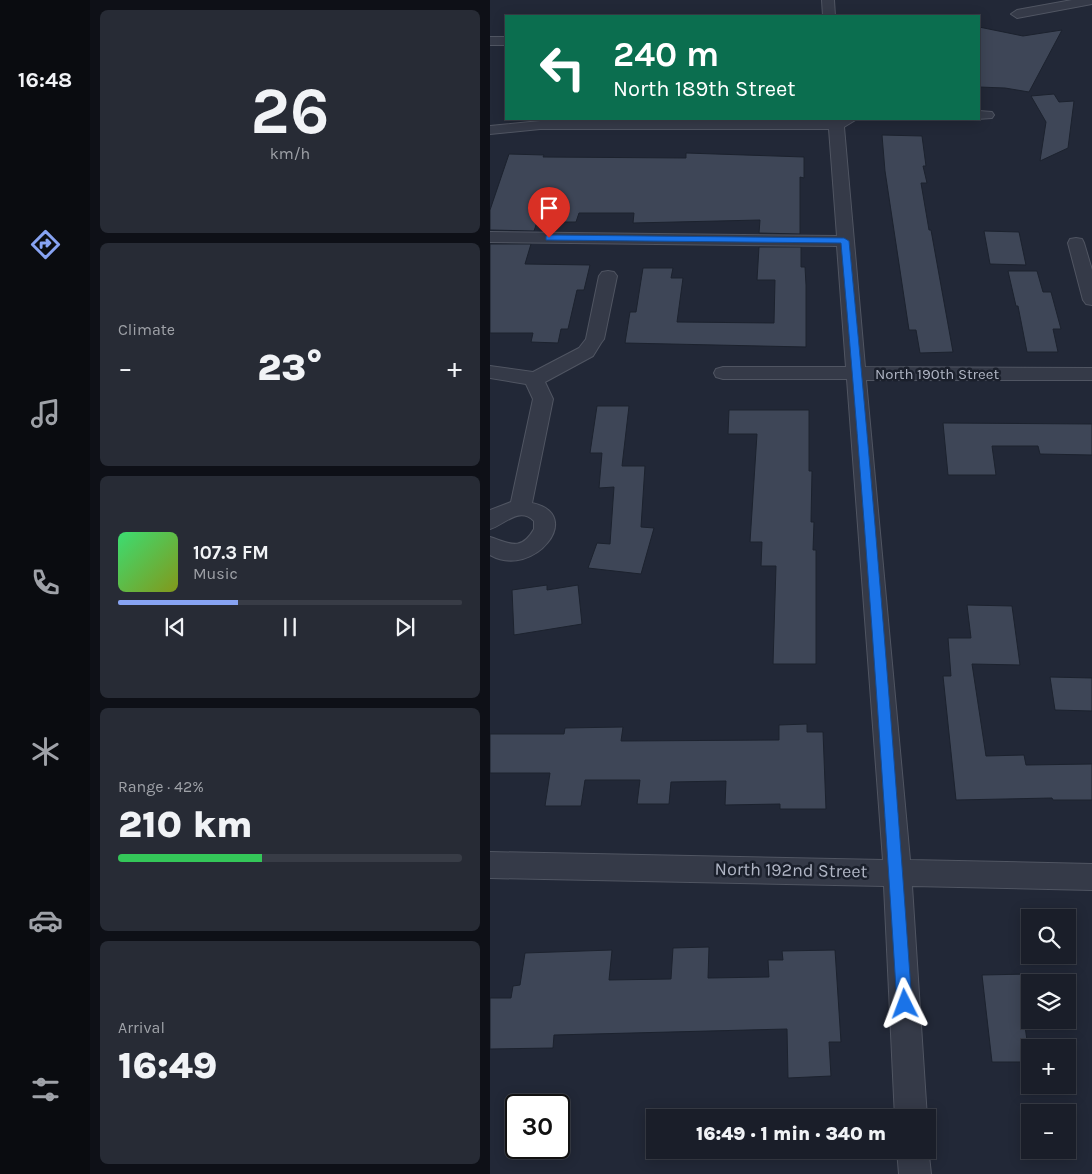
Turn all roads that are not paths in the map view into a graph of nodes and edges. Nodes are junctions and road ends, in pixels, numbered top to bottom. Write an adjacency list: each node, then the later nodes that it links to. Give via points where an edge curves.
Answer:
1 (828, 0): 4 (street)
2 (1092, 0): 3 (street)
3 (1017, 14)
4 (829, 15)
5 (505, 41): 6 (street)
6 (490, 42)
7 (841, 121): 8 (street, via 540,126); 10 (street)
8 (490, 130)
9 (490, 237): 10 (street)
10 (844, 241): 16 (street)
11 (1076, 243): 13 (street)
12 (608, 276): 18 (street, via 595,339 586,352)
13 (1092, 300)
14 (490, 372): 18 (street)
15 (723, 373): 16 (street, North 190th Street)
16 (857, 374): 17 (street, North 190th Street); 23 (street)
17 (1092, 374)
18 (534, 380): 19 (street, via 543,399)
19 (520, 508): 20 (street, via 500,513); 21 (street, via 538,513 544,519 546,526 539,541 521,552 500,552)
20 (490, 521)
21 (490, 546)
22 (490, 865): 23 (street, North 192nd Street)
23 (897, 872): 24 (street, North 192nd Street); 25 (street)
24 (1092, 877)
25 (910, 1109)
26 (914, 1159): 27 (street)
27 (915, 1174)

